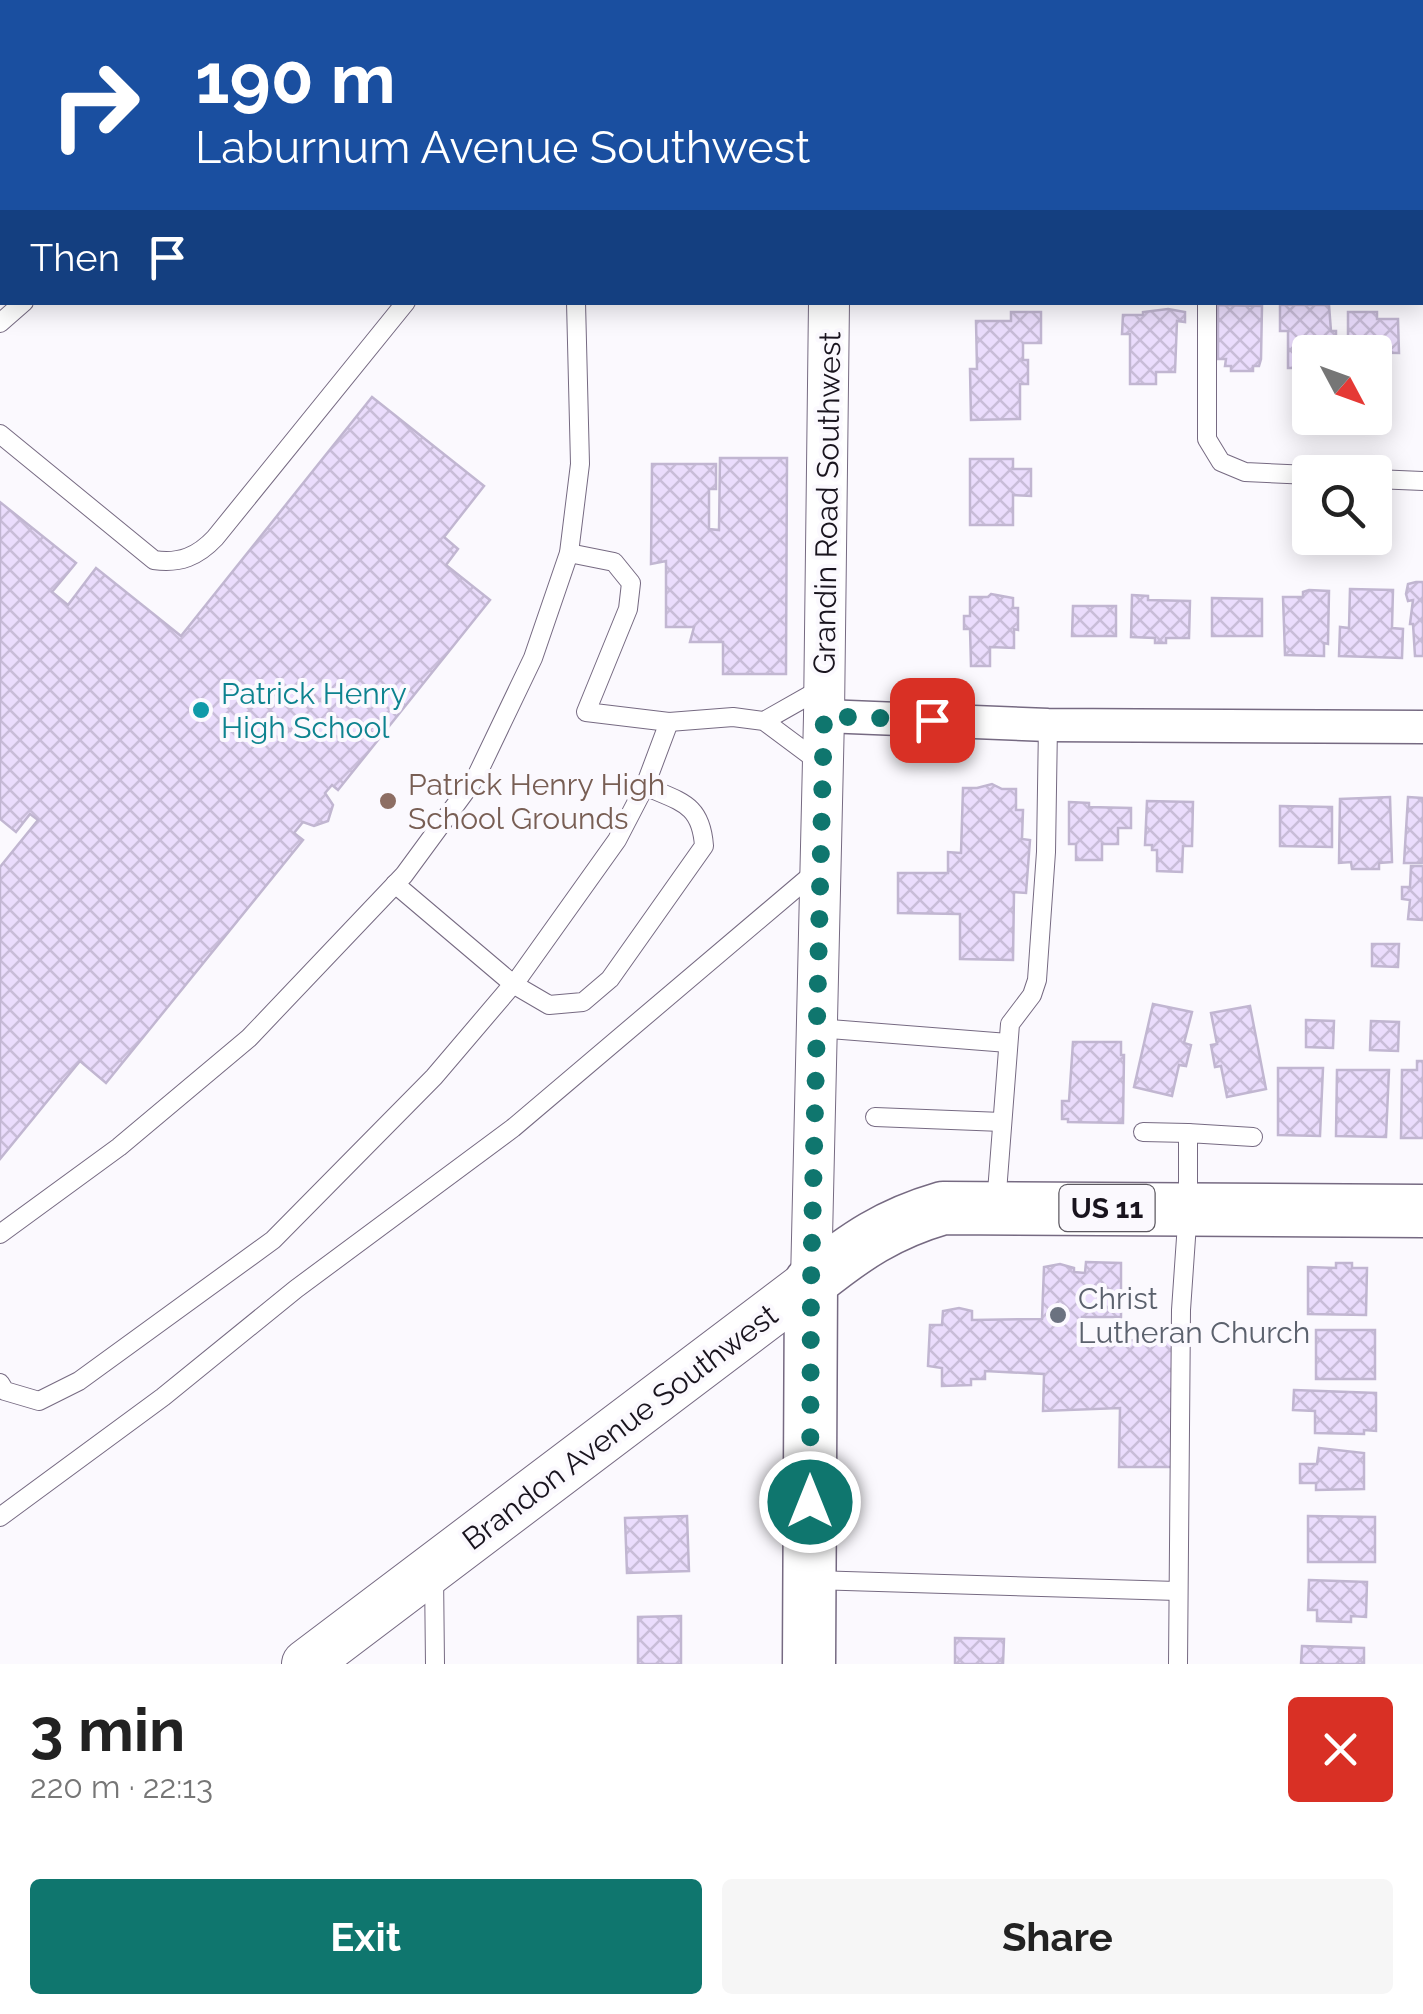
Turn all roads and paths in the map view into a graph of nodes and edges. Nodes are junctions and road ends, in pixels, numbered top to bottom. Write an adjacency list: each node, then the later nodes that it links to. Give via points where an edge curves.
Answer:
1 (21, 305): 6 (lane)
2 (404, 305): 7 (lane, via 215,538 187,559 154,560)
3 (576, 305): 11 (lane, via 580,464)
4 (829, 305): 12 (street, Grandin Road Southwest)
5 (1207, 305): 8 (lane, via 1207,440 1221,462 1245,472)
6 (0, 323)
7 (0, 434)
8 (1292, 474)
9 (1392, 480): 10 (lane)
10 (1423, 481)
11 (569, 553): 13 (lane, via 614,562 630,584 628,609 586,712); 20 (lane, via 533,658 476,777)
12 (824, 702): 14 (lane); 15 (street); 17 (street, Grandin Road Southwest)
13 (669, 722): 14 (lane); 18 (lane)
14 (764, 722): 17 (lane)
15 (1048, 725): 16 (street); 23 (lane, via 1037,980 1010,1024)
16 (1423, 727)
17 (823, 765): 19 (street, Grandin Road Southwest)
18 (645, 786): 21 (lane, via 617,840); 21 (lane, via 688,806 702,822 704,846 610,979 583,1002 549,1006)
19 (820, 868): 22 (street, Grandin Road Southwest); 35 (lane, via 513,1128)
20 (396, 884): 21 (lane); 32 (lane, via 249,1038)
21 (513, 984): 34 (lane, via 434,1077 273,1240 80,1381 39,1401 5,1391)
22 (817, 1028): 23 (lane); 33 (street, Grandin Road Southwest)
23 (1008, 1043): 25 (lane)
24 (874, 1117): 25 (lane)
25 (1002, 1122): 29 (lane)
26 (1144, 1132): 27 (lane)
27 (1188, 1133): 28 (lane); 30 (lane)
28 (1254, 1137)
29 (996, 1208): 30 (main road, Brandon Avenue Southwest / US 11); 33 (main road, Brandon Avenue Southwest / US 11, via 943,1208 906,1218)
30 (1188, 1208): 31 (main road, Brandon Avenue Southwest / US 11); 38 (lane)
31 (1423, 1211)
32 (0, 1234)
33 (811, 1282): 36 (main road, Brandon Avenue Southwest); 37 (main road, Grandin Road Southwest)
34 (0, 1383)
35 (0, 1517)
36 (434, 1567): 39 (main road, Brandon Avenue Southwest); 40 (lane)
37 (810, 1580): 38 (lane); 41 (main road, Grandin Road Southwest)
38 (1178, 1591): 42 (lane)
39 (306, 1664)
40 (434, 1664)
41 (809, 1664)
42 (1178, 1664)

